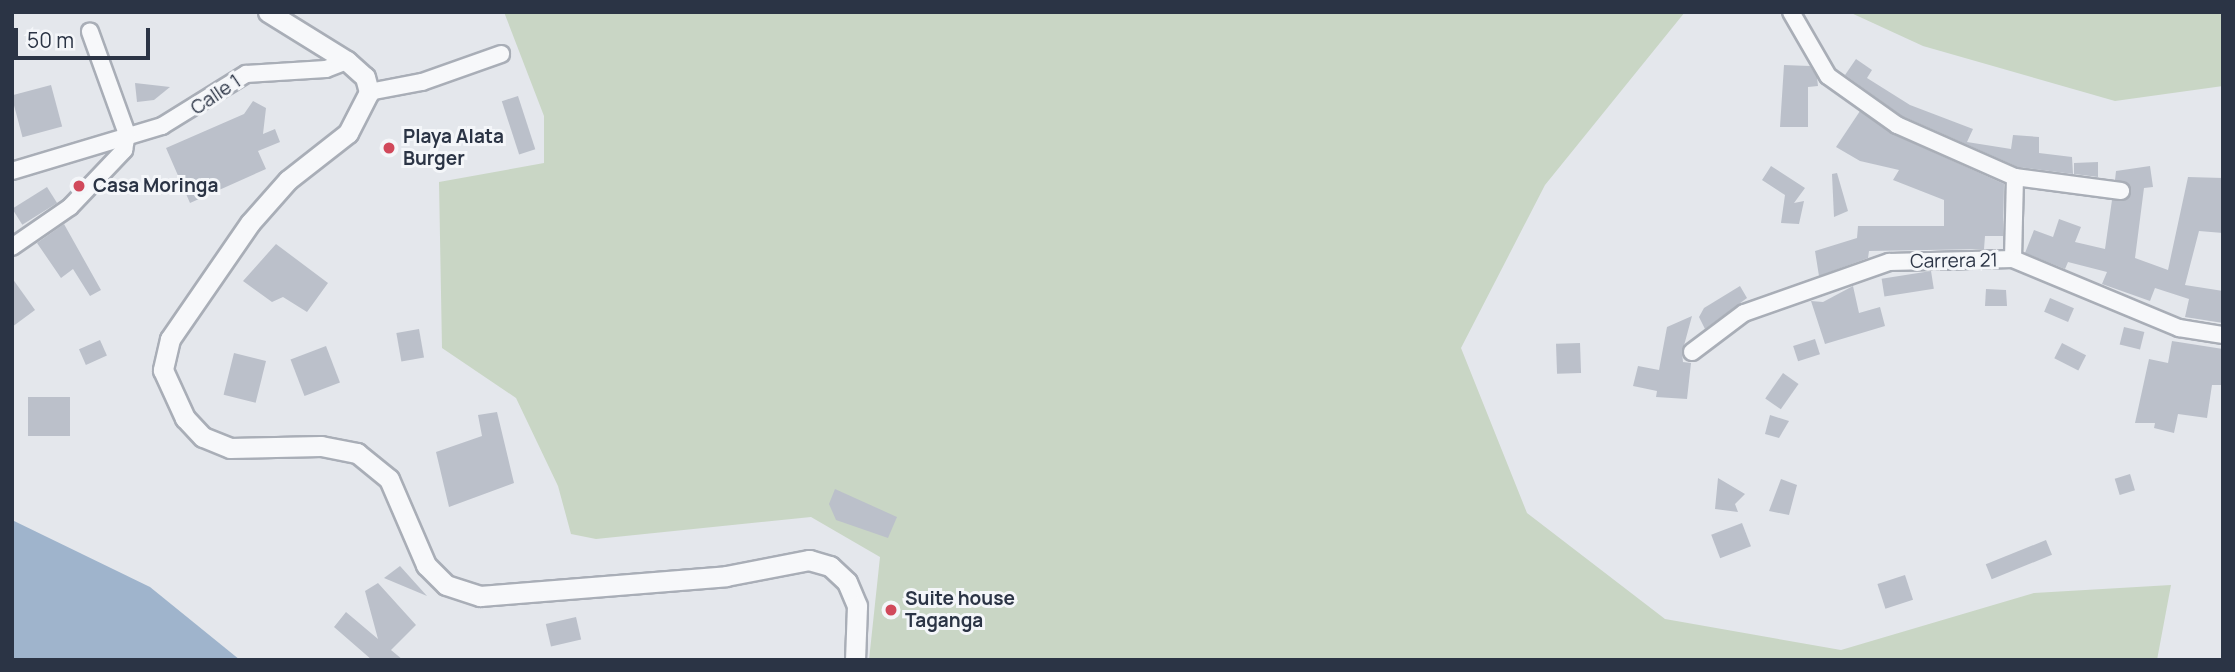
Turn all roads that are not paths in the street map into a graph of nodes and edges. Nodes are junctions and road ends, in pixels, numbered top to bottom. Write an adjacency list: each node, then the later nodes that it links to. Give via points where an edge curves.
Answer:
1 (268, 12): 5 (street)
2 (1791, 12): 9 (street, via 1828,76 1896,125)
3 (90, 32): 7 (street)
4 (501, 54): 6 (street, via 422,82)
5 (347, 61): 6 (street, via 365,77); 7 (street, Calle 1, via 326,68 246,74 188,114)
6 (369, 92): 15 (street, via 348,132 288,180 250,223 170,339 163,370 185,418 203,437 230,448 321,446 357,453 389,479 426,565 446,585 480,596 726,576 809,560 830,566 847,582 857,606)
7 (127, 134): 8 (street, Calle 1); 11 (street, via 112,166)
8 (12, 171)
9 (2015, 177): 10 (street); 12 (street)
10 (2121, 191)
11 (12, 247)
12 (2013, 259): 13 (street, Carrera 21, via 2179,328); 14 (street, Carrera 21, via 1889,262 1744,313)
13 (2223, 335)
14 (1692, 352)
15 (855, 660)

